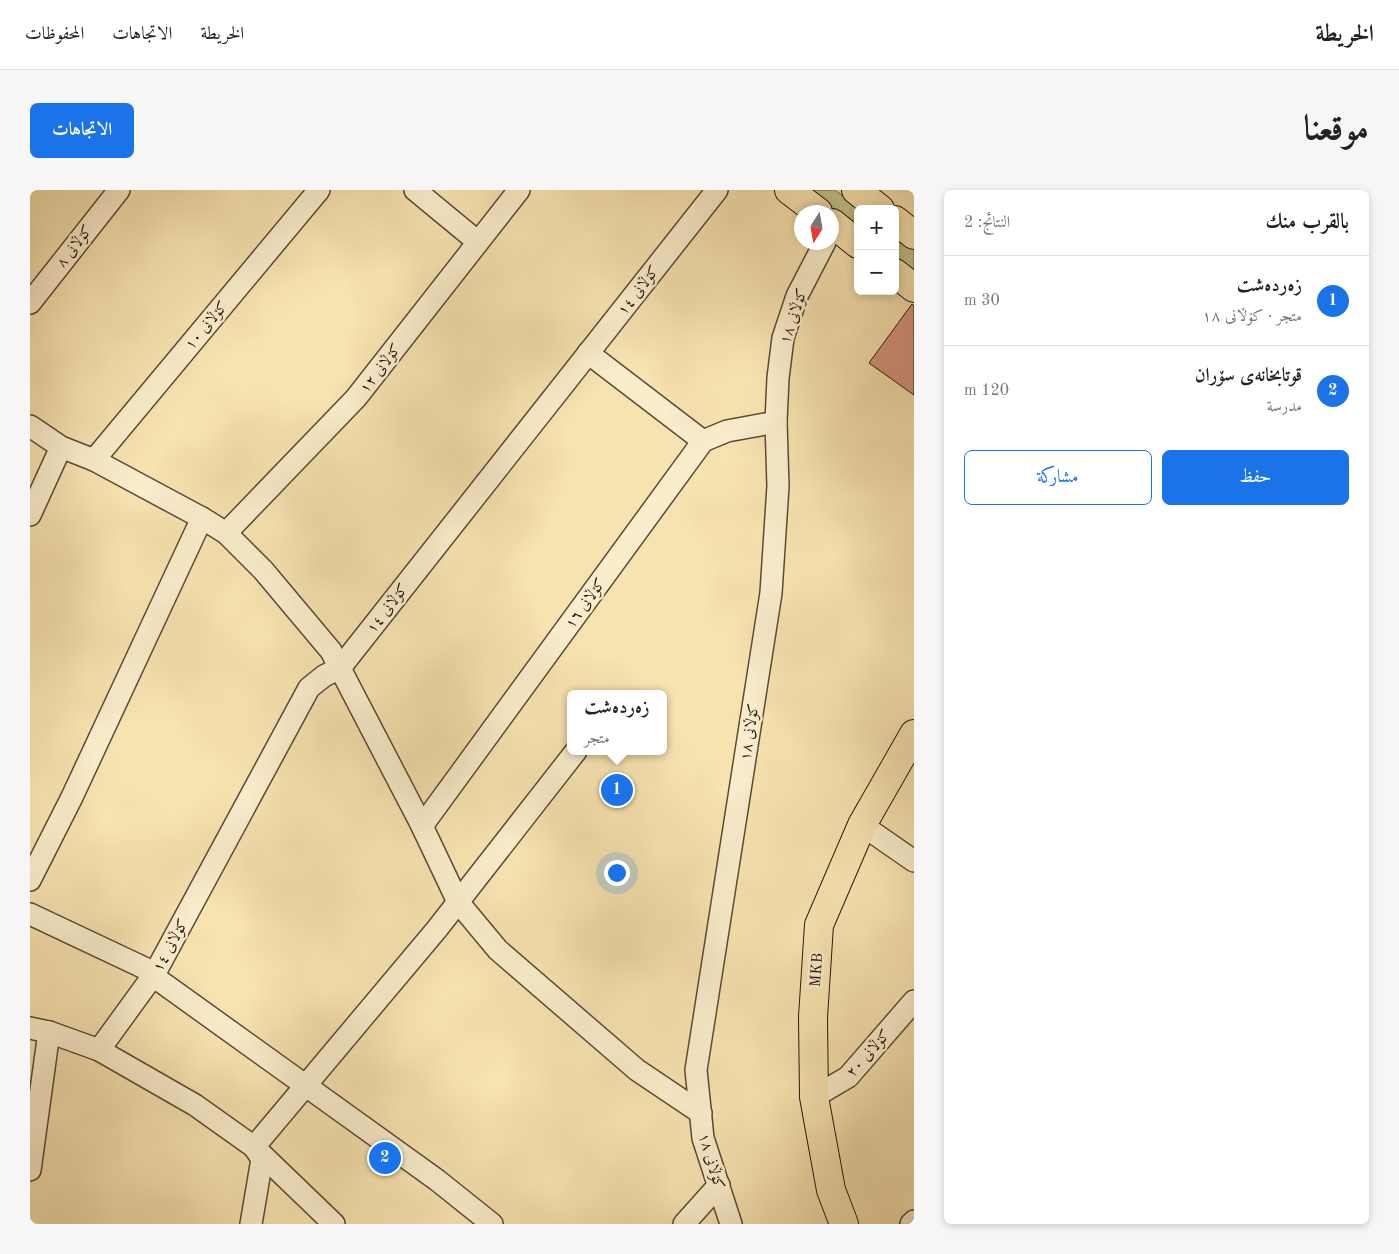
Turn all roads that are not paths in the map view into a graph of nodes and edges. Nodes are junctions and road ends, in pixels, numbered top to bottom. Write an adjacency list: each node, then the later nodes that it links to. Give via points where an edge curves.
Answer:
1 (119, 190): 18 (street, کۆڵانی ٨)
2 (319, 190): 24 (street, کۆڵانی ١٠)
3 (415, 190): 13 (street)
4 (519, 190): 13 (street, کۆڵانی ١٢)
5 (717, 190): 19 (street, کۆڵانی ١٤)
6 (789, 190): 8 (main road)
7 (856, 190): 9 (main road)
8 (805, 205)
9 (875, 205)
10 (899, 223): 12 (main road)
11 (839, 233): 14 (main road)
12 (914, 235)
13 (478, 242): 27 (street, کۆڵانی ١٢, via 356,398)
14 (854, 242)
15 (818, 250): 20 (street, کۆڵانی ١٨, via 783,338)
16 (899, 276): 17 (main road)
17 (914, 288)
18 (30, 303)
19 (588, 353): 22 (street); 28 (street, کۆڵانی ١٤)
20 (776, 422): 22 (street, via 728,431); 43 (street, کۆڵانی ١٨, via 778,486 772,593 696,1070)
21 (30, 426): 23 (street)
22 (703, 441): 32 (street, کۆڵانی ١٦)
23 (61, 447): 24 (street); 25 (street)
24 (94, 460): 26 (street)
25 (30, 514)
26 (202, 518): 27 (street); 34 (street)
27 (226, 533): 28 (street, via 331,651)
28 (340, 668): 32 (street); 37 (street, کۆڵانی ١٤, via 309,688)
29 (914, 734): 31 (main road, MKB)
30 (573, 755): 35 (street)
31 (862, 825): 33 (street); 42 (main road, MKB, via 819,925 813,1017)
32 (422, 826): 35 (street)
33 (914, 861)
34 (30, 880)
35 (458, 902): 41 (street); 43 (street, via 506,956 637,1070)
36 (30, 914): 37 (street)
37 (154, 974): 40 (street, کۆڵانی ١٤); 41 (street)
38 (914, 1001): 42 (street, کۆڵانی ٢٠, via 848,1077)
39 (40, 1030): 40 (street); 45 (street)
40 (99, 1050): 44 (street, via 195,1105)
41 (306, 1085): 44 (street); 50 (street)
42 (814, 1098): 53 (main road, MKB, via 831,1190)
43 (701, 1113): 46 (street, کۆڵانی ١٨, via 703,1138)
44 (254, 1147): 48 (street, via 262,1159); 49 (street)
45 (30, 1170)
46 (719, 1185): 51 (street); 52 (street, کۆڵانی ١٨)
47 (914, 1220): 54 (street)
48 (251, 1224)
49 (334, 1224)
50 (492, 1224)
51 (684, 1224)
52 (731, 1224)
53 (844, 1224)
54 (911, 1224)

